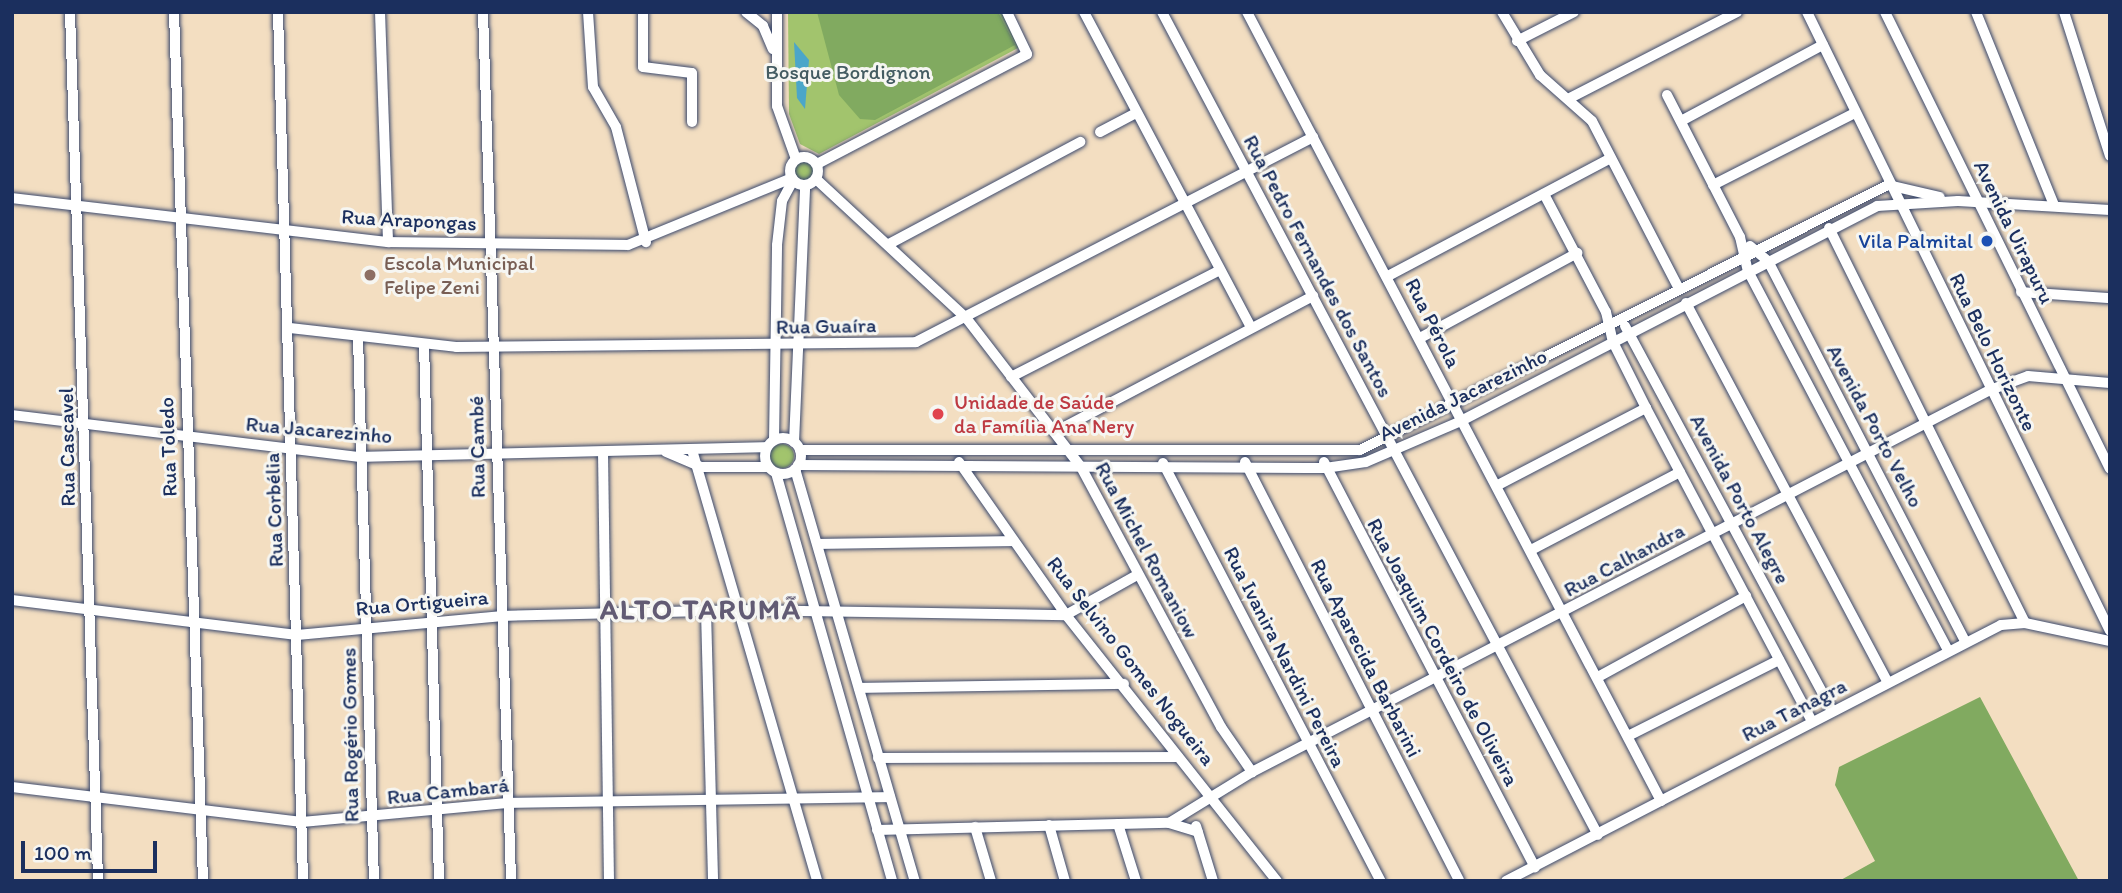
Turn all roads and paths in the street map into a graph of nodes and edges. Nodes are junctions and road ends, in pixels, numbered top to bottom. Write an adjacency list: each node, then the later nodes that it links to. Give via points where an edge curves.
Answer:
1 (70, 12): 51 (street, Rua Cascavel)
2 (174, 12): 53 (street, Rua Toledo)
3 (278, 12): 55 (street, Rua Corbélia)
4 (380, 12): 56 (street)
5 (483, 12): 58 (street, Rua Cambé)
6 (588, 12): 57 (street, via 593,87 616,127)
7 (643, 12): 30 (street, via 643,67 692,73)
8 (746, 12): 24 (street, via 763,26)
9 (777, 12): 24 (street)
10 (1007, 12): 37 (street, via 1027,54)
11 (1084, 12): 28 (street)
12 (1162, 12): 38 (street, Rua Pedro Fernandes dos Santos)
13 (1247, 12): 32 (street, Rua Pérola)
14 (1502, 12): 22 (street)
15 (1574, 12): 21 (street)
16 (1737, 12): 26 (street)
17 (1807, 12): 23 (street, Rua Belo Horizonte)
18 (1885, 12): 48 (street, Avenida Uirapuru)
19 (1976, 12): 50 (street)
20 (2064, 12): 34 (street)
21 (1560, 15): 22 (street)
22 (1517, 41): 26 (street, via 1540,75)
23 (1823, 45): 27 (street, Rua Belo Horizonte); 29 (street)
24 (776, 55): 36 (street, via 777,106)
25 (1667, 95): 29 (street, Avenida Porto Velho)
26 (1568, 99): 35 (street, via 1592,121)
27 (1855, 113): 41 (street); 42 (street, Rua Belo Horizonte)
28 (1136, 114): 31 (street); 49 (street)
29 (1681, 121): 41 (street, Avenida Porto Velho)
30 (692, 122)
31 (1100, 132)
32 (1313, 136): 38 (street, Rua Guaíra); 65 (street, Rua Pérola)
33 (1080, 142): 59 (street)
34 (2110, 156)
35 (1612, 158): 44 (street); 66 (street)
36 (796, 159): 37 (street); 39 (street)
37 (817, 164): 40 (street)
38 (1246, 171): 49 (street, Rua Guaíra); 68 (street, Rua Pedro Fernandes dos Santos)
39 (792, 179): 43 (street); 57 (street, Rua Arapongas); 80 (street, via 781,212)
40 (816, 179): 43 (street); 59 (street, Rua Michel Romaniow)
41 (1713, 185): 60 (street, Avenida Porto Velho)
42 (1888, 185): 46 (street, Rua Belo Horizonte); 47 (street); 60 (street, Avenida Jacarezinho)
43 (805, 186): 81 (street)
44 (1544, 194): 61 (street, Avenida Porto Alegre); 65 (street)
45 (12, 198): 51 (street, Rua Arapongas)
46 (1896, 201): 47 (street); 54 (street, Avenida Jacarezinho); 86 (street, Rua Belo Horizonte)
47 (1958, 201): 48 (street)
48 (1978, 202): 50 (street); 67 (street, Avenida Uirapuru)
49 (1182, 204): 63 (street); 71 (street, Rua Guaíra)
50 (2054, 205): 52 (street)
51 (79, 206): 53 (street, Rua Arapongas); 92 (street, Rua Cascavel)
52 (2110, 210)
53 (180, 218): 55 (street, Rua Arapongas); 94 (street, Rua Toledo)
54 (1829, 228): 62 (street, Avenida Jacarezinho); 91 (street)
55 (287, 230): 56 (street, Rua Arapongas); 74 (street, Rua Corbélia)
56 (388, 242): 58 (street, Rua Arapongas)
57 (646, 242): 58 (street, Rua Arapongas)
58 (490, 244): 82 (street, Rua Cambé)
59 (889, 244): 71 (street, Rua Michel Romaniow)
60 (1750, 252): 62 (street, Avenida Porto Velho); 64 (street, Avenida Porto Velho); 66 (street, Avenida Jacarezinho)
61 (1577, 253): 72 (street, Avenida Porto Alegre); 77 (street)
62 (1768, 261): 64 (street, Avenida Jacarezinho); 105 (street, Avenida Porto Velho)
63 (1218, 271): 73 (street); 83 (street)
64 (1748, 271): 70 (street, Avenida Jacarezinho); 112 (street, Avenida Porto Velho)
65 (1388, 276): 77 (street, Rua Pérola)
66 (1678, 288): 72 (street, Avenida Jacarezinho)
67 (2021, 292): 69 (street); 84 (street, Avenida Uirapuru)
68 (1313, 296): 73 (street); 95 (street, Rua Pedro Fernandes dos Santos)
69 (2110, 298)
70 (1686, 303): 75 (street, Avenida Jacarezinho); 123 (street)
71 (967, 318): 81 (street, Rua Guaíra, via 908,343); 83 (street, Rua Michel Romaniow)
72 (1613, 322): 75 (street, Avenida Porto Alegre); 78 (street, Avenida Porto Alegre); 87 (street, Avenida Jacarezinho)
73 (1251, 327): 93 (street)
74 (290, 328): 76 (street, Rua Guaíra); 98 (street, Rua Corbélia)
75 (1630, 331): 78 (street, Avenida Jacarezinho); 124 (street, Avenida Porto Alegre)
76 (358, 337): 79 (street, Rua Guaíra); 110 (street, Rua Rogério Gomes)
77 (1420, 338): 87 (street, Rua Pérola)
78 (1613, 342): 88 (street, Avenida Porto Alegre); 90 (street, Avenida Jacarezinho)
79 (424, 344): 82 (street, Rua Guaíra); 109 (street)
80 (772, 345): 81 (street, Rua Guaíra); 82 (street, Rua Guaíra); 96 (street)
81 (794, 346): 97 (street)
82 (494, 347): 106 (street, Rua Cambé)
83 (1011, 377): 93 (street, Rua Michel Romaniow)
84 (2066, 380): 85 (street, Rua Calhandra); 86 (street, Rua Calhandra, via 2028,376); 119 (street, Avenida Uirapuru)
85 (2110, 383)
86 (1990, 390): 91 (street, Rua Calhandra); 145 (street, Rua Belo Horizonte)
87 (1454, 405): 90 (street, Rua Pérola); 95 (street, Avenida Jacarezinho)
88 (1646, 408): 121 (street, Avenida Porto Alegre); 122 (street)
89 (12, 415): 92 (street, Rua Jacarezinho)
90 (1461, 421): 104 (street, Avenida Jacarezinho); 122 (street, Rua Pérola)
91 (1927, 422): 105 (street, Rua Calhandra); 143 (street)
92 (86, 424): 94 (street, Rua Jacarezinho); 133 (street, Rua Cascavel)
93 (1055, 432): 100 (street, Rua Michel Romaniow)
94 (187, 436): 98 (street, Rua Jacarezinho); 142 (street, Rua Toledo)
95 (1390, 440): 104 (street, Rua Pedro Fernandes dos Santos); 108 (street, Avenida Jacarezinho)
96 (770, 444): 97 (street, Avenida Jacarezinho); 99 (street, Rua Jacarezinho); 120 (street)
97 (797, 446): 100 (street, Avenida Jacarezinho); 115 (street)
98 (291, 450): 110 (street, Rua Jacarezinho); 146 (street, Rua Corbélia)
99 (692, 450): 102 (street, Rua Jacarezinho); 114 (street)
100 (1068, 450): 101 (street, Avenida Jacarezinho); 116 (street, Rua Michel Romaniow)
101 (1158, 451): 103 (street, Avenida Jacarezinho); 113 (street, Rua Ivanira Nardini Pereira)
102 (666, 452): 107 (street, Rua Jacarezinho); 114 (street, Rua Jacarezinho)
103 (1242, 452): 108 (street, Avenida Jacarezinho); 117 (street, Rua Aparecida Barbarini)
104 (1396, 452): 118 (street, Avenida Jacarezinho); 149 (street, Rua Pedro Fernandes dos Santos)
105 (1868, 452): 112 (street, Rua Calhandra); 147 (street, Avenida Porto Velho)
106 (496, 453): 107 (street, Rua Jacarezinho); 109 (street, Rua Jacarezinho); 139 (street, Rua Cambé)
107 (603, 453): 140 (street)
108 (1322, 453): 118 (street, Rua Joaquim Cordeiro de Oliveira)
109 (426, 456): 110 (street, Rua Jacarezinho); 141 (street)
110 (361, 457): 144 (street, Rua Rogério Gomes)
111 (959, 462): 115 (street, Avenida Jacarezinho); 116 (street, Avenida Jacarezinho); 126 (street, Rua Selvino Gomes Nogueira)
112 (1849, 462): 123 (street, Rua Calhandra); 150 (street, Avenida Porto Velho)
113 (1164, 466): 116 (street, Avenida Jacarezinho); 117 (street, Avenida Jacarezinho); 161 (street, Rua Ivanira Nardini Pereira)
114 (702, 467): 120 (street, Rua Jacarezinho); 132 (street)
115 (797, 467): 120 (street, Avenida Jacarezinho); 127 (street)
116 (1081, 467): 129 (street, Rua Michel Romaniow)
117 (1246, 468): 118 (street, Avenida Jacarezinho); 158 (street, Rua Aparecida Barbarini)
118 (1325, 468): 153 (street, Rua Joaquim Cordeiro de Oliveira)
119 (2110, 469)
120 (772, 470): 135 (street)
121 (1680, 472): 125 (street, Avenida Porto Alegre); 128 (street)
122 (1498, 485): 128 (street, Rua Pérola)
123 (1789, 495): 124 (street, Rua Calhandra); 154 (street)
124 (1732, 524): 125 (street, Rua Calhandra); 157 (street, Avenida Porto Alegre)
125 (1713, 534): 130 (street, Avenida Porto Alegre); 137 (street, Rua Calhandra)
126 (1013, 541): 127 (street); 138 (street, Rua Selvino Gomes Nogueira)
127 (820, 544): 136 (street)
128 (1531, 550): 137 (street, Rua Pérola)
129 (1137, 575): 138 (street); 164 (street, Rua Michel Romaniow)
130 (1746, 596): 151 (street, Avenida Porto Alegre); 152 (street)
131 (12, 600): 133 (street, Rua Ortigueira)
132 (738, 610): 134 (street, Rua Ortigueira); 135 (street, Rua Ortigueira); 168 (street)
133 (89, 611): 142 (street, Rua Ortigueira); 167 (street, Rua Cascavel)
134 (705, 611): 140 (street, Rua Ortigueira); 171 (street)
135 (815, 612): 136 (street, Rua Ortigueira); 169 (street)
136 (838, 612): 138 (street, Rua Ortigueira); 156 (street)
137 (1564, 614): 149 (street, Rua Calhandra); 152 (street, Rua Pérola)
138 (1066, 615): 155 (street, Rua Selvino Gomes Nogueira)
139 (500, 616): 140 (street, Rua Ortigueira); 141 (street, Rua Ortigueira); 174 (street, Rua Cambé)
140 (604, 616): 172 (street)
141 (432, 621): 144 (street, Rua Ortigueira); 176 (street)
142 (195, 622): 146 (street, Rua Ortigueira); 175 (street, Rua Toledo)
143 (2025, 623): 147 (street, Rua Tanagra, via 2001,625); 148 (street, Rua Tanagra)
144 (366, 627): 146 (street, Rua Ortigueira); 178 (street, Rua Rogério Gomes)
145 (2110, 631)
146 (297, 635): 179 (street, Rua Corbélia)
147 (1965, 641): 150 (street, Rua Tanagra)
148 (2110, 641)
149 (1497, 649): 153 (street, Rua Calhandra); 187 (street, Rua Pedro Fernandes dos Santos)
150 (1948, 651): 154 (street, Rua Tanagra)
151 (1779, 660): 159 (street, Avenida Porto Alegre); 160 (street)
152 (1598, 677): 160 (street, Rua Pérola)
153 (1434, 680): 158 (street, Rua Calhandra); 188 (street, Rua Joaquim Cordeiro de Oliveira)
154 (1888, 683): 157 (street, Rua Tanagra)
155 (1124, 684): 156 (street); 162 (street, Rua Selvino Gomes Nogueira)
156 (859, 688): 163 (street)
157 (1832, 711): 159 (street, Rua Tanagra)
158 (1373, 712): 161 (street, Rua Calhandra); 206 (street, Rua Aparecida Barbarini)
159 (1812, 721): 173 (street, Rua Tanagra)
160 (1628, 736): 173 (street, Rua Pérola)
161 (1307, 743): 164 (street, Rua Calhandra); 205 (street, Rua Ivanira Nardini Pereira)
162 (1178, 757): 163 (street); 166 (street, Rua Selvino Gomes Nogueira)
163 (878, 758): 170 (street)
164 (1252, 772): 166 (street, Rua Calhandra)
165 (12, 787): 167 (street, Rua Cambará)
166 (1214, 796): 177 (street, Rua Calhandra); 204 (street, Rua Selvino Gomes Nogueira)
167 (95, 797): 175 (street, Rua Cambará); 189 (street, Rua Cascavel)
168 (793, 797): 169 (street, Rua Cambará); 171 (street, Rua Cambará); 197 (street)
169 (867, 797): 170 (street, Rua Cambará); 185 (street)
170 (890, 797): 184 (street)
171 (712, 798): 172 (street, Rua Cambará); 196 (street)
172 (607, 800): 174 (street, Rua Cambará); 195 (street)
173 (1661, 801): 187 (street, Rua Tanagra)
174 (507, 803): 176 (street, Rua Cambará); 194 (street, Rua Cambé)
175 (201, 808): 179 (street, Rua Cambará); 190 (street, Rua Toledo)
176 (437, 812): 178 (street, Rua Cambará); 193 (street)
177 (1193, 813): 180 (street, Rua Calhandra); 186 (street)
178 (371, 818): 179 (street, Rua Cambará); 192 (street, Rua Rogério Gomes)
179 (302, 822): 191 (street, Rua Corbélia)
180 (1169, 823): 181 (street); 186 (street)
181 (1118, 824): 182 (street); 202 (street)
182 (1049, 825): 183 (street); 201 (street)
183 (975, 827): 184 (street); 200 (street)
184 (899, 828): 185 (street); 199 (street)
185 (877, 830): 198 (street)
186 (1198, 832): 203 (street)
187 (1598, 835): 188 (street, Rua Tanagra)
188 (1535, 867): 207 (street, Rua Tanagra)
189 (98, 881)
190 (203, 881)
191 (303, 881)
192 (374, 881)
193 (439, 881)
194 (510, 881)
195 (609, 881)
196 (713, 881)
197 (817, 881)
198 (892, 881)
199 (915, 881)
200 (990, 881)
201 (1065, 881)
202 (1136, 881)
203 (1213, 881)
204 (1277, 881)
205 (1381, 881)
206 (1459, 881)
207 (1506, 881)

